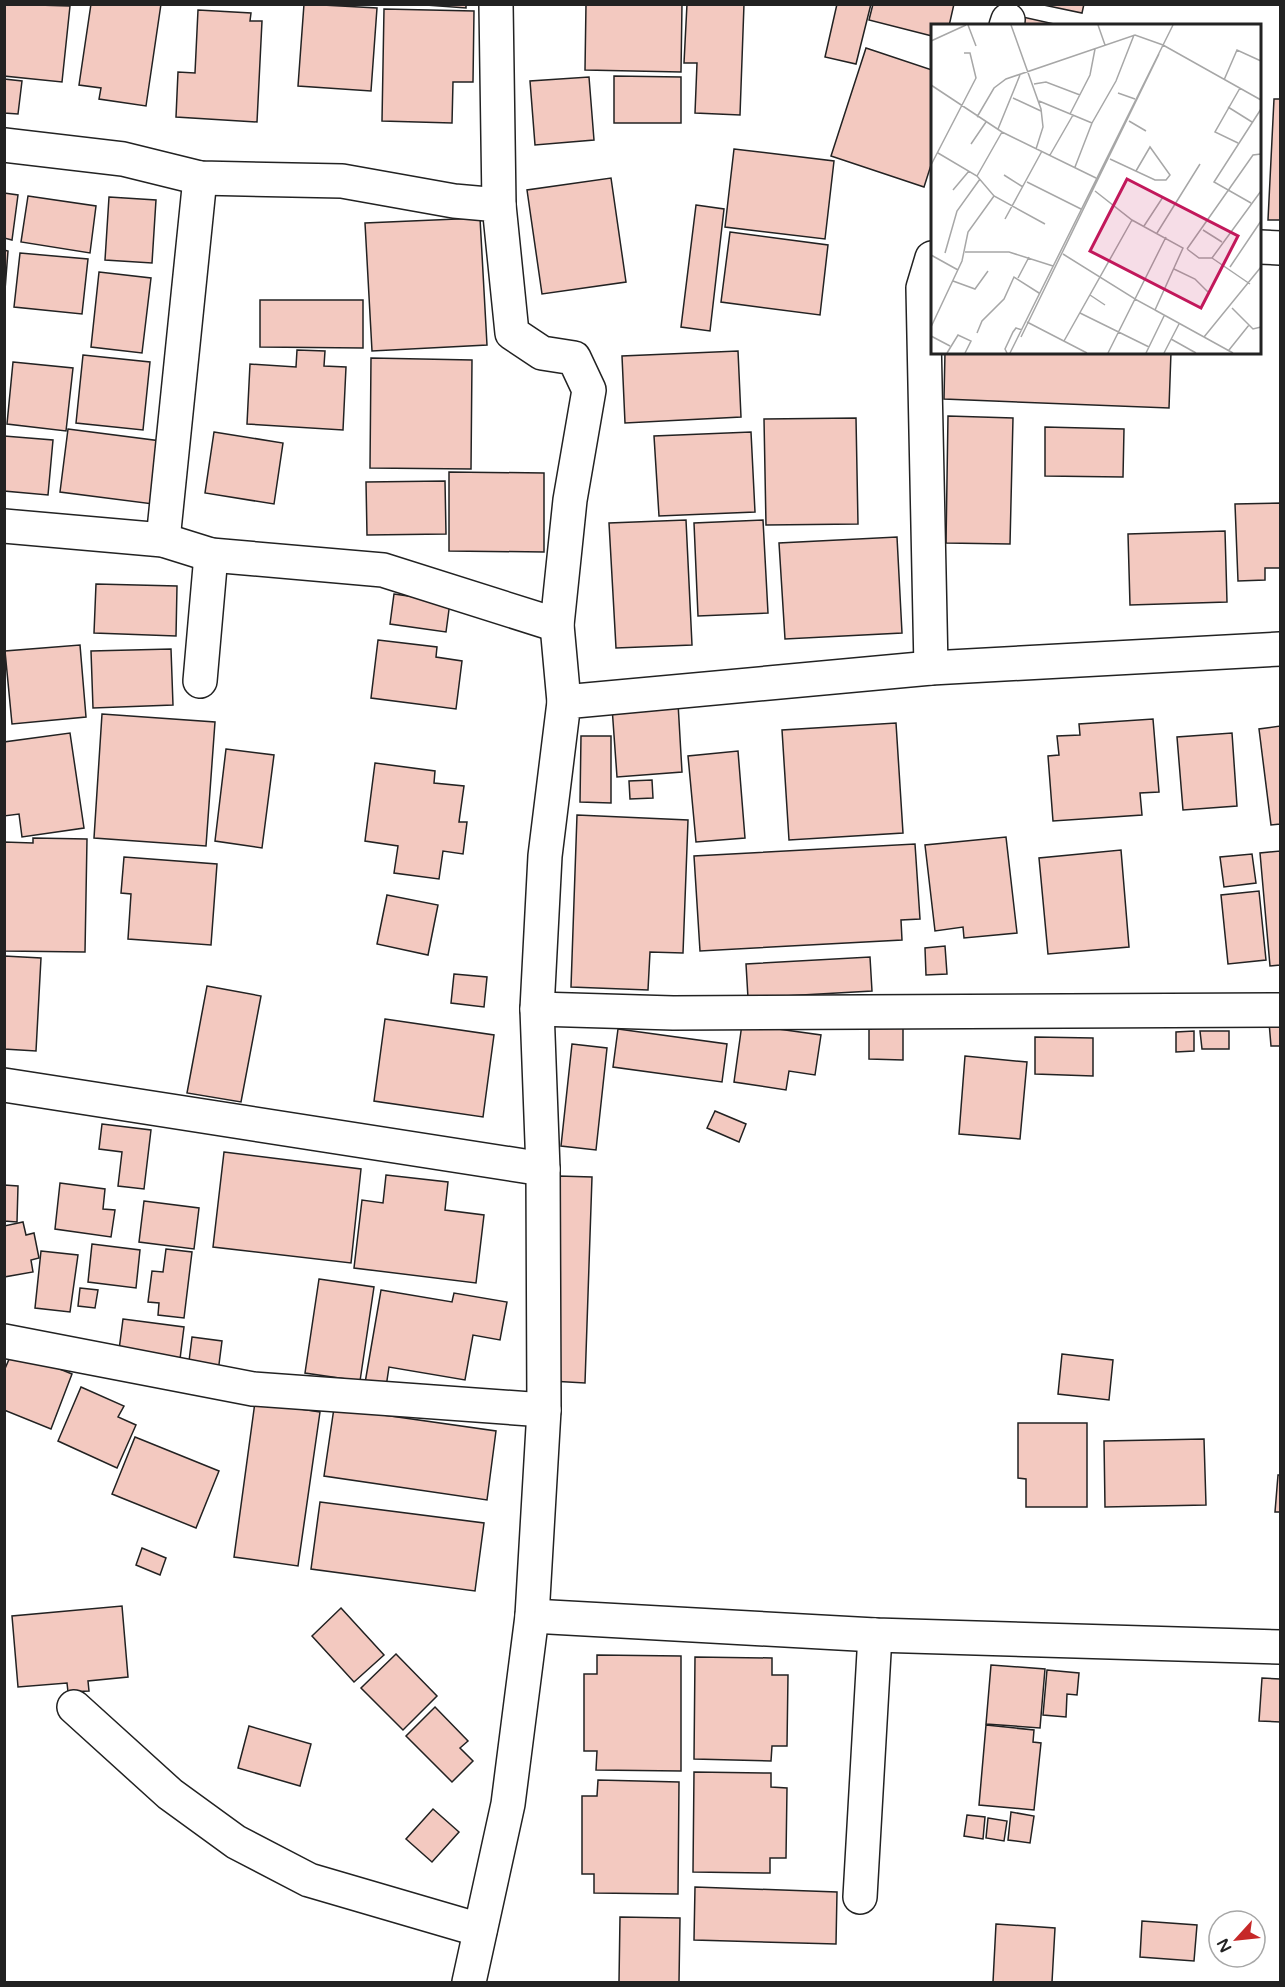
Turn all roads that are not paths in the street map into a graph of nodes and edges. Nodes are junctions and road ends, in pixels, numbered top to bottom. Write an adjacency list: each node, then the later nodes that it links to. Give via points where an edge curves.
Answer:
1 (496, 4): 4 (street)
2 (4, 145): 3 (street, via 123,159)
3 (200, 178): 4 (street, via 342,181); 9 (street)
4 (499, 206): 11 (street, via 512,333 542,353 574,358 589,390 570,500)
5 (1261, 247): 6 (street)
6 (1281, 249)
7 (931, 264): 13 (street, via 923,288)
8 (4, 526): 9 (street)
9 (163, 540): 10 (street)
10 (212, 555): 11 (street, via 383,570); 14 (street)
11 (557, 625): 15 (street)
12 (1281, 649): 13 (street)
13 (932, 668): 15 (street)
14 (200, 681)
15 (564, 702): 16 (street, via 545,856)
16 (537, 1009): 17 (street, via 673,1013); 19 (street)
17 (1281, 1010)
18 (4, 1085): 19 (street)
19 (543, 1169): 21 (street)
20 (4, 1341): 21 (street, via 253,1389)
21 (544, 1410): 22 (street)
22 (532, 1616): 23 (street); 27 (street, via 508,1804)
23 (875, 1635): 24 (street); 26 (street)
24 (1281, 1647)
25 (74, 1707): 27 (street, via 170,1794 236,1842 309,1880)
26 (860, 1897)
27 (480, 1930): 28 (street)
28 (469, 1983)

